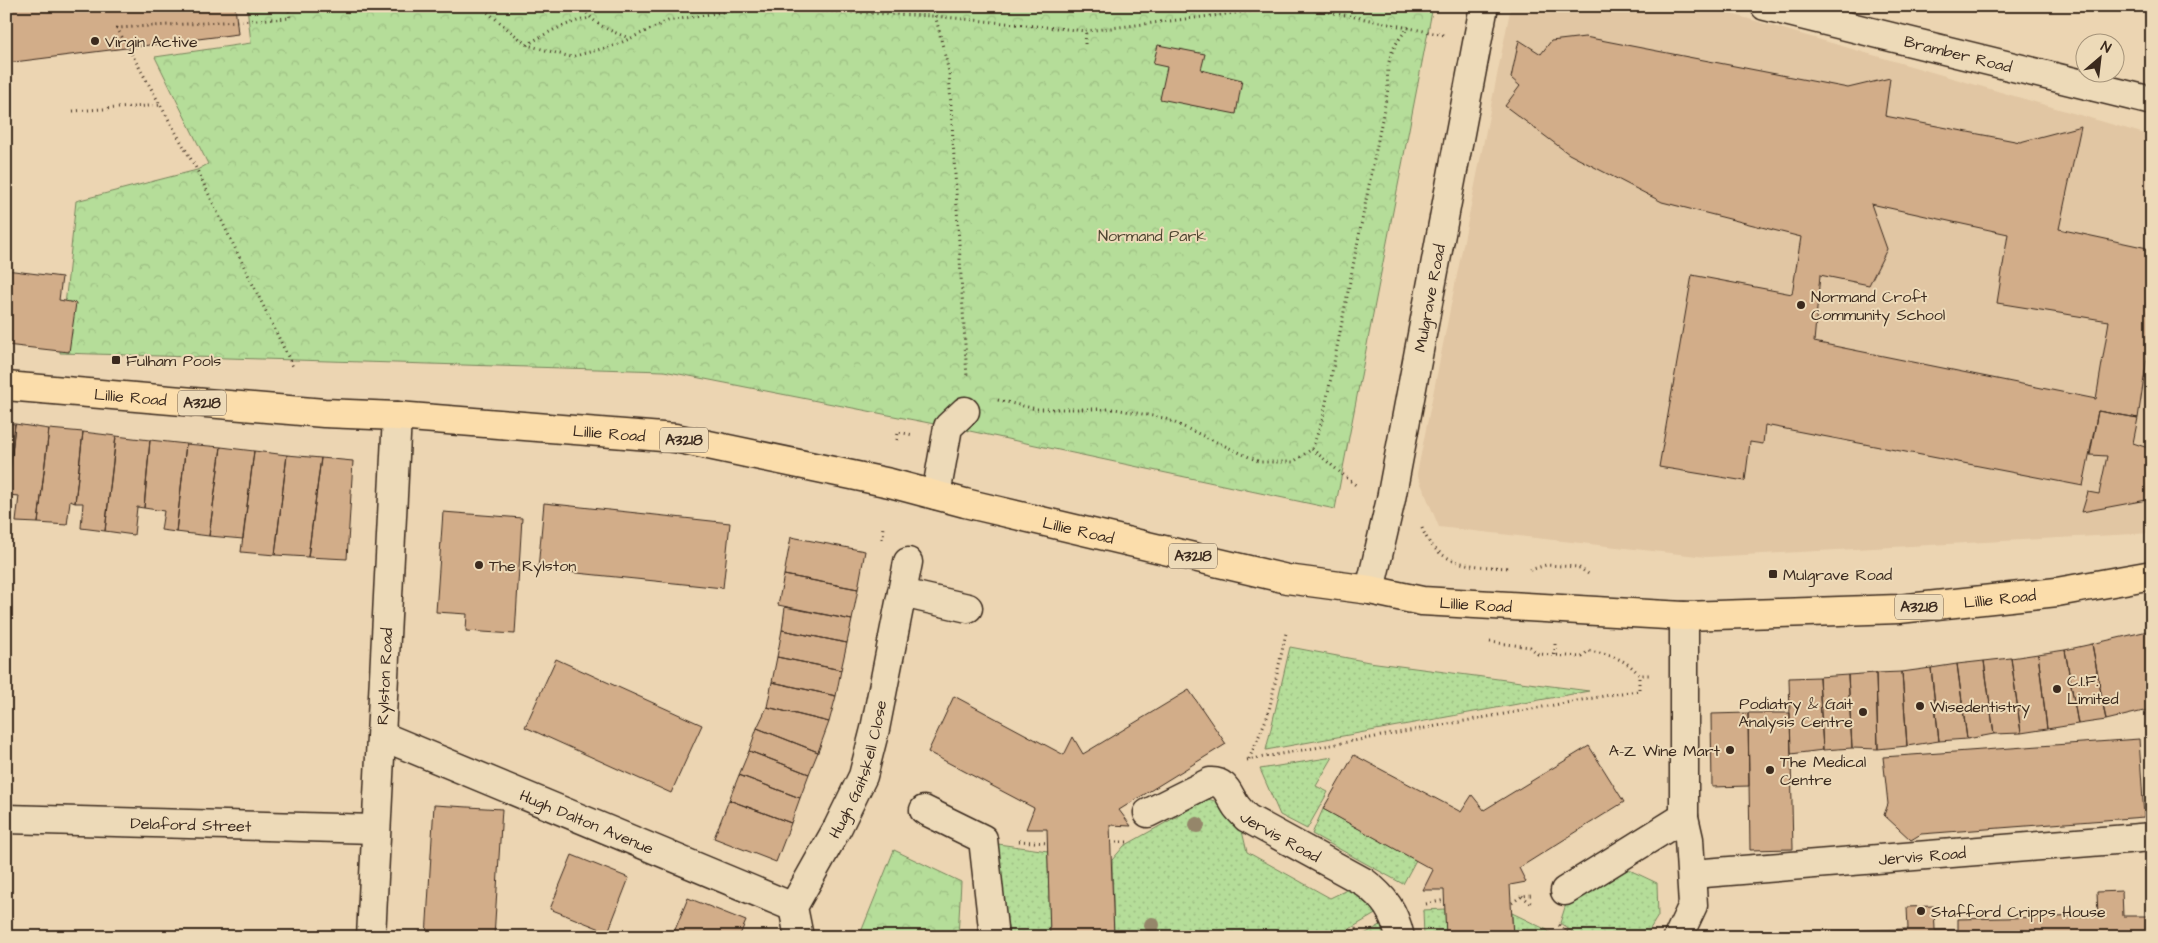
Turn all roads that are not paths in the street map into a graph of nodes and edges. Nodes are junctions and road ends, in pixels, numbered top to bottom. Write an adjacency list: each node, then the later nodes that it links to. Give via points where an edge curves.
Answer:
1 (1484, 6): 10 (street, Mulgrave Road, via 1392,499)
2 (1764, 6): 3 (street, Bramber Road)
3 (2152, 101)
4 (6, 386): 6 (main road, Lillie Road / A3218, via 324,413)
5 (966, 402): 7 (street, via 948,427)
6 (397, 416): 7 (main road, Lillie Road / A3218, via 675,438); 14 (street, Rylston Road)
7 (936, 495): 10 (main road, Lillie Road / A3218, via 1287,579)
8 (908, 562): 11 (street, Hugh Gaitskell Close)
9 (2152, 575): 13 (main road, Lillie Road / A3218, via 2057,592 1899,609)
10 (1370, 590): 13 (main road, Lillie Road / A3218, via 1422,601)
11 (902, 593): 12 (street); 23 (street, Hugh Gaitskell Close, via 863,776)
12 (968, 608)
13 (1684, 616): 17 (street)
14 (382, 736): 19 (street, Rylston Road); 23 (street, Hugh Dalton Avenue)
15 (924, 810): 26 (street, via 983,839)
16 (1148, 813): 27 (street, Jervis Road, via 1210,782 1217,782 1225,787 1247,818 1375,890 1392,909)
17 (1684, 817): 21 (street); 22 (street)
18 (6, 819): 19 (street, Delaford Street)
19 (375, 829): 24 (street, Rylston Road)
20 (2152, 838): 21 (street, Jervis Road)
21 (1692, 874): 28 (street, via 1693,905)
22 (1565, 891)
23 (793, 907): 25 (street)
24 (371, 937)
25 (798, 937)
26 (994, 937)
27 (1400, 937)
28 (1678, 937)

